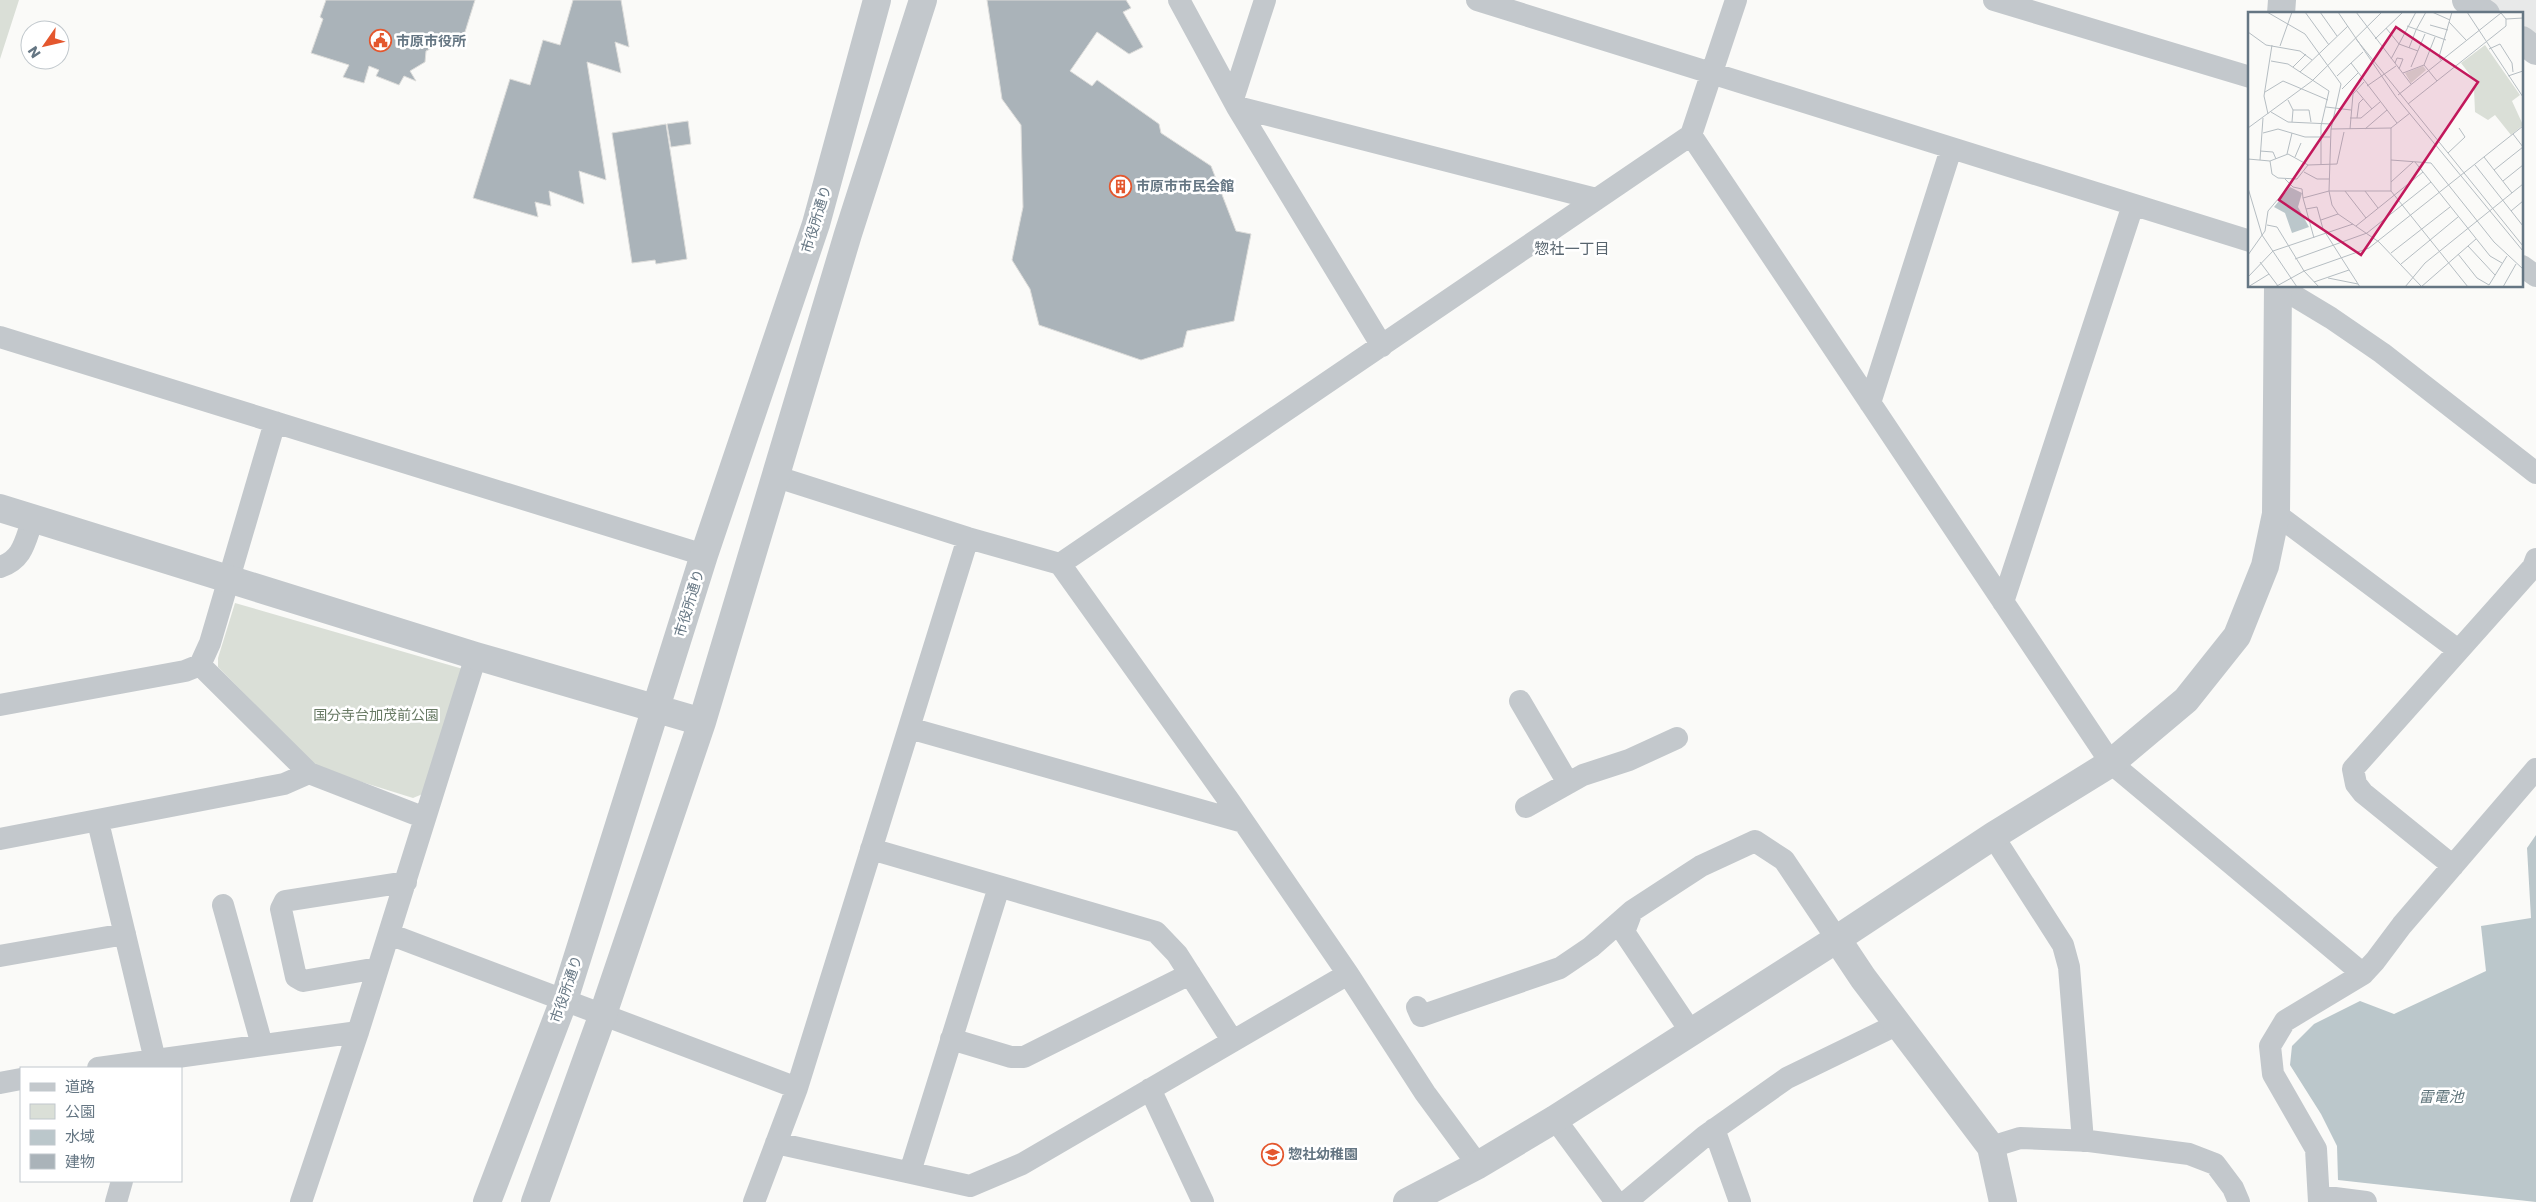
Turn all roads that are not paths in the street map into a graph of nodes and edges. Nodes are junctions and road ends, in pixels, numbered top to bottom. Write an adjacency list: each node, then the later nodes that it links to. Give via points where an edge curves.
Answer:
1 (876, 0): 34 (street, 市役所通り, via 816,224)
2 (923, 0): 29 (street)
3 (1179, 0): 14 (street)
4 (1265, 0): 14 (street)
5 (1477, 0): 12 (street)
6 (1736, 0): 12 (street)
7 (1994, 0): 13 (street)
8 (2466, 0): 9 (street)
9 (2483, 12)
10 (2524, 41): 11 (street)
11 (2536, 50)
12 (1711, 75): 15 (street); 16 (street)
13 (2248, 76)
14 (1235, 103): 17 (street); 25 (street)
15 (1691, 135): 17 (street); 26 (street)
16 (1951, 149): 18 (street); 26 (street)
17 (1596, 199): 25 (street)
18 (2133, 205): 19 (street); 39 (street)
19 (2248, 240)
20 (2524, 267): 21 (street)
21 (2536, 276)
22 (2278, 288): 31 (street)
23 (2281, 288): 28 (street, via 2382,353)
24 (0, 337): 27 (street)
25 (1382, 346): 36 (street)
26 (1870, 403): 39 (street)
27 (275, 422): 34 (street); 38 (street)
28 (2536, 473)
29 (774, 476): 33 (street); 46 (street)
30 (0, 508): 32 (street)
31 (2276, 514): 40 (street); 49 (street, via 2265,566 2237,636 2186,700)
32 (33, 518): 37 (street, via 20,554 11,563); 38 (street)
33 (968, 538): 36 (street); 47 (street)
34 (704, 555): 45 (street, 市役所通り)
35 (2536, 559): 40 (street, via 2533,567)
36 (1060, 564): 56 (street)
37 (0, 567)
38 (230, 578): 41 (street); 42 (street, via 210,644)
39 (2003, 602): 49 (street)
40 (2458, 650): 60 (street, via 2353,769 2356,784 2363,793)
41 (476, 656): 45 (street); 54 (street)
42 (200, 665): 44 (street, via 185,671); 51 (street)
43 (1520, 701): 52 (street)
44 (0, 705)
45 (656, 708): 46 (street); 73 (street, 市役所通り)
46 (702, 722): 75 (street)
47 (909, 728): 56 (street); 59 (street)
48 (1677, 738): 52 (street)
49 (2111, 763): 57 (street); 72 (street)
50 (2536, 769): 60 (street)
51 (309, 773): 54 (street); 55 (street, via 284,784)
52 (1568, 783): 53 (street)
53 (1526, 807)
54 (425, 818): 61 (street)
55 (98, 822): 58 (street); 65 (street)
56 (1243, 822): 71 (street)
57 (1993, 836): 67 (street); 90 (street, via 2063,945 2069,966)
58 (0, 839)
59 (871, 849): 62 (street); 86 (street)
60 (2453, 866): 72 (street)
61 (406, 882): 66 (street); 69 (street, via 285,901 281,909 296,977 303,981)
62 (999, 887): 70 (street, via 1156,932); 79 (street)
63 (223, 905): 81 (street)
64 (1632, 911): 67 (street, via 1701,866 1755,842 1784,860); 74 (street, via 1591,947 1560,968 1421,1016); 78 (street, via 1624,932)
65 (125, 934): 68 (street); 82 (street)
66 (389, 934): 69 (street); 73 (street)
67 (1837, 939): 76 (street); 78 (street)
68 (0, 956)
69 (378, 968): 77 (street)
70 (1190, 974): 79 (street, via 1024,1057 1011,1057); 80 (street)
71 (1348, 974): 80 (street); 93 (street, via 1424,1093)
72 (2363, 974): 97 (street, via 2285,1021 2270,1046 2273,1074 2316,1149)
73 (564, 1000): 75 (street); 100 (street, 市役所通り)
74 (1417, 1008)
75 (603, 1014): 86 (street); 101 (street)
76 (1898, 1024): 89 (street, via 1787,1078); 92 (street)
77 (358, 1032): 81 (street); 99 (street)
78 (1691, 1032): 88 (street)
79 (951, 1039): 94 (street)
80 (1232, 1040): 87 (street)
81 (262, 1045): 82 (street)
82 (154, 1064): 83 (street)
83 (112, 1067)
84 (20, 1080): 85 (street)
85 (0, 1083)
86 (797, 1088): 91 (street)
87 (1150, 1089): 94 (street, via 1022,1164 970,1186); 103 (street)
88 (1555, 1119): 93 (street); 104 (street)
89 (1714, 1129): 105 (street); 106 (street)
90 (2083, 1141): 92 (street, via 2020,1138); 108 (street, via 2189,1154 2216,1164)
91 (776, 1143): 94 (street); 102 (street)
92 (1991, 1147): 107 (street)
93 (1478, 1165): 96 (street)
94 (910, 1172)
95 (122, 1182): 98 (street)
96 (1420, 1199)
97 (2319, 1199): 109 (street)
98 (116, 1202)
99 (301, 1202)
100 (487, 1202)
101 (536, 1202)
102 (754, 1202)
103 (1203, 1202)
104 (1616, 1202)
105 (1626, 1202)
106 (1740, 1202)
107 (2003, 1202)
108 (2239, 1202)
109 (2366, 1202)

